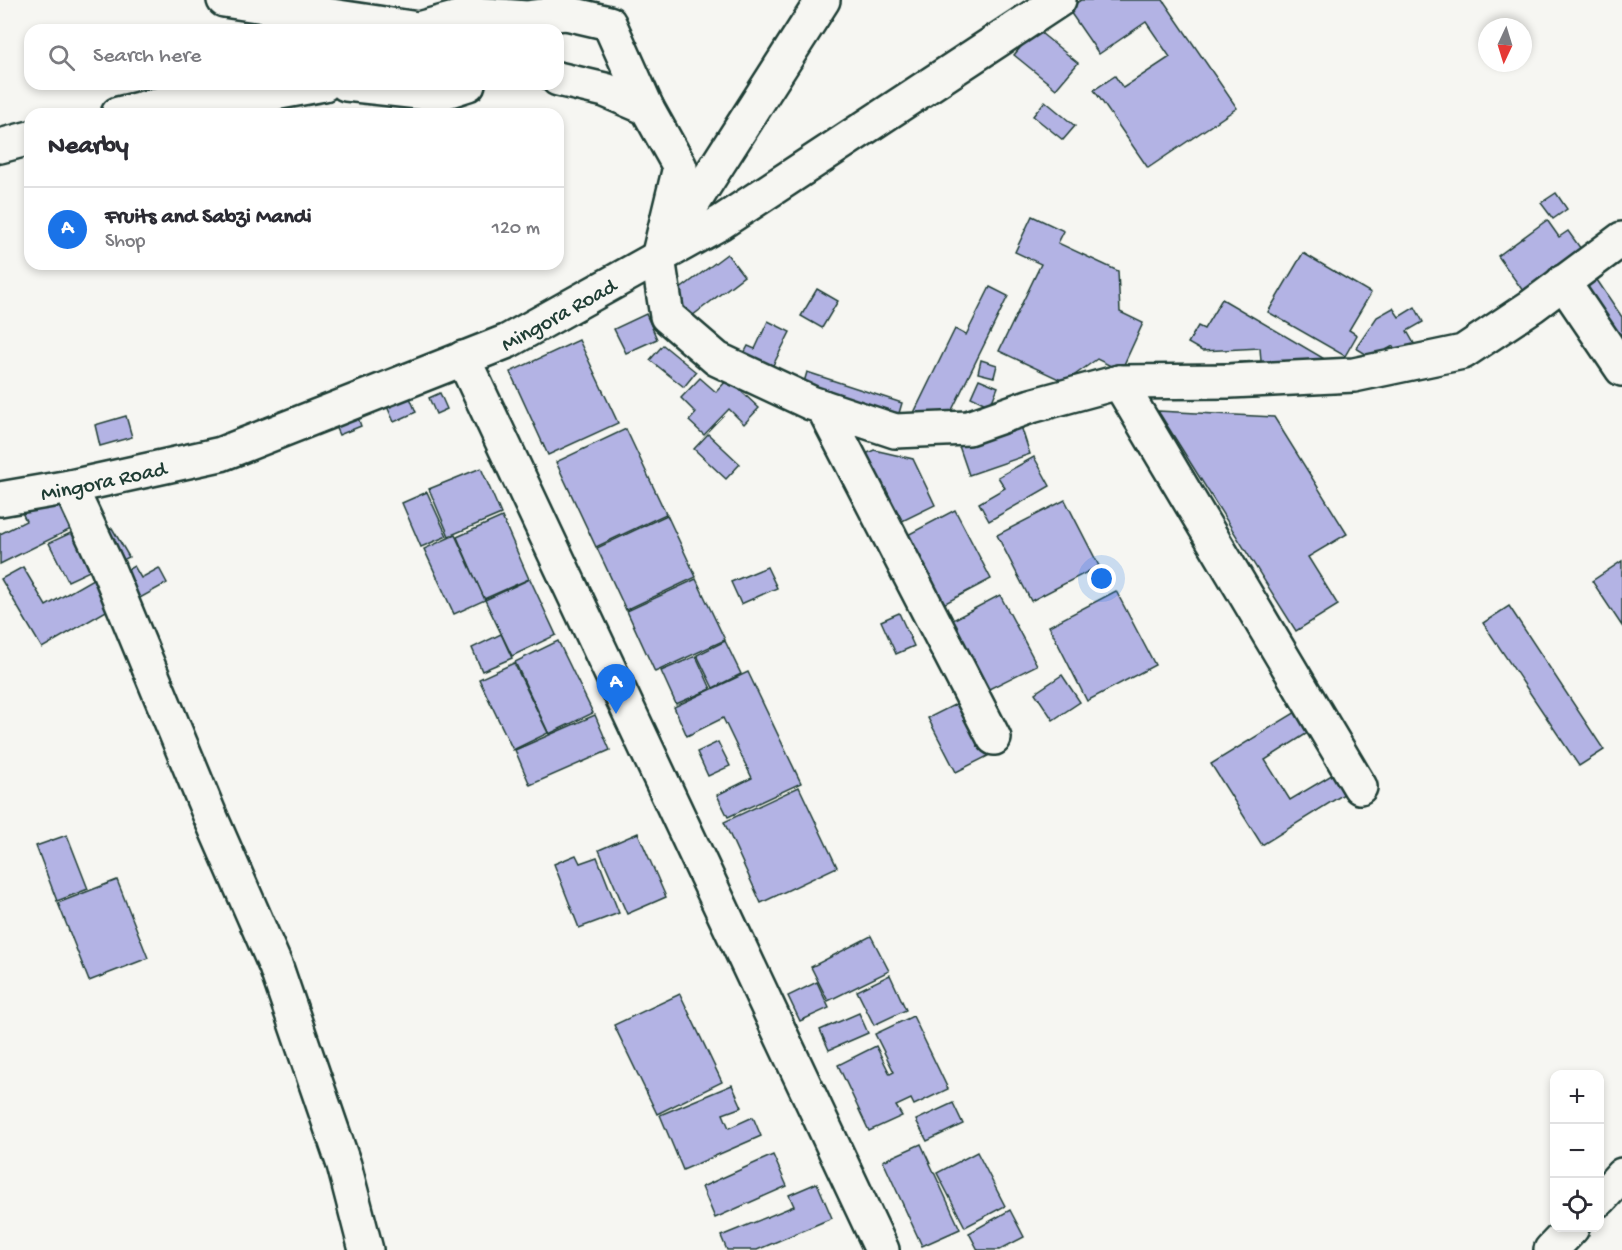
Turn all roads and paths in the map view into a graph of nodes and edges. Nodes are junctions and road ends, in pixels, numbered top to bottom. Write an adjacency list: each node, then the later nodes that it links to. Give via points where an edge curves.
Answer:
1 (224, 0): 5 (main road)
2 (823, 0): 16 (main road)
3 (1059, 0): 16 (main road, Mingora Road, via 720,223)
4 (562, 6): 6 (main road, via 526,18 473,14); 12 (main road, via 609,23)
5 (385, 24)
6 (436, 24)
7 (564, 80): 12 (main road, via 605,90)
8 (291, 90): 11 (main road)
9 (401, 90): 10 (main road, via 437,94)
10 (449, 90)
11 (144, 108)
12 (647, 108): 16 (main road, via 680,167)
13 (24, 140): 14 (main road)
14 (0, 146)
15 (1622, 239): 17 (main road)
16 (658, 258): 18 (main road, Mingora Road, via 508,341); 21 (main road, via 668,316 717,359)
17 (1563, 282): 19 (main road); 20 (main road, via 1463,352 1354,375)
18 (463, 358): 22 (main road, Mingora Road, via 221,454); 30 (main road)
19 (1622, 369)
20 (1119, 382): 21 (main road, via 968,428 895,431); 25 (main road)
21 (823, 407): 24 (main road)
22 (70, 487): 23 (main road, Mingora Road); 29 (main road, via 276,967 344,1165)
23 (0, 499)
24 (994, 738)
25 (1360, 787)
26 (1622, 1176): 27 (main road)
27 (1604, 1194)
28 (1567, 1232): 31 (main road)
29 (366, 1250)
30 (882, 1250)
31 (1551, 1250)

